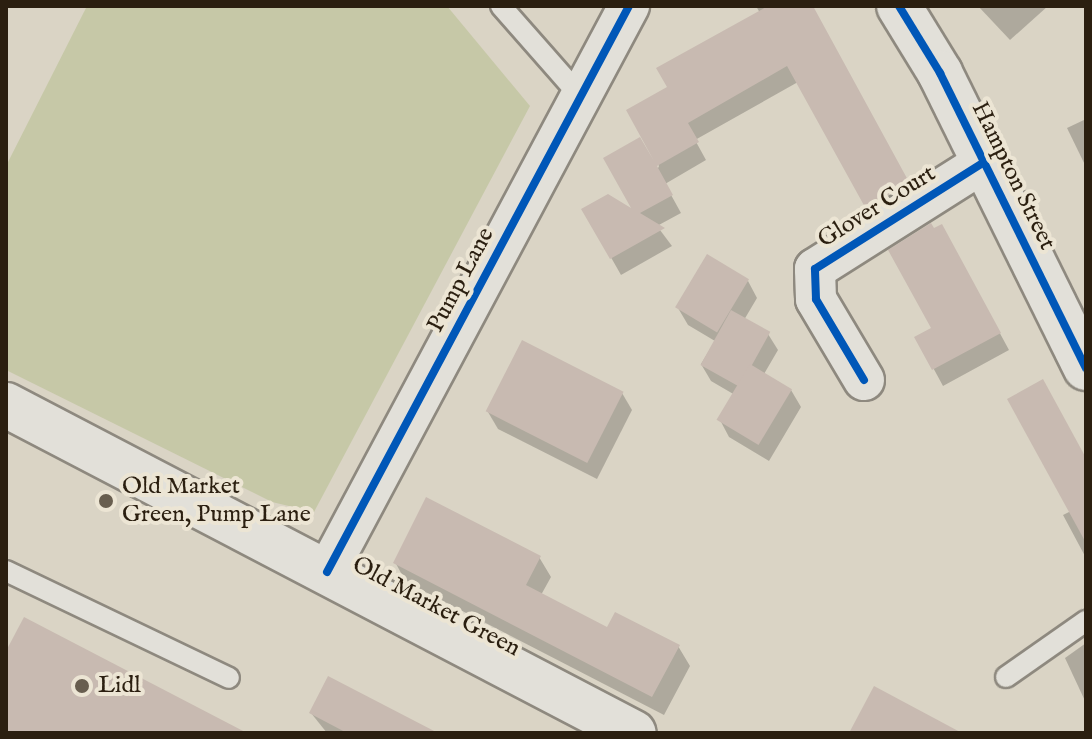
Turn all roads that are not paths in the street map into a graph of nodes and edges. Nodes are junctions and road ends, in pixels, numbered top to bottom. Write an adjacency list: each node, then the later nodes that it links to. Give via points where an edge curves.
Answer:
1 (501, 6): 4 (lane)
2 (629, 6): 4 (street, Pump Lane)
3 (899, 6): 5 (main road, Hampton Street)
4 (581, 97): 9 (street, Pump Lane)
5 (984, 162): 6 (main road, Hampton Street); 7 (street, Glover Court, via 815,269 816,299)
6 (1086, 368)
7 (864, 380)
8 (6, 405): 9 (main road, Old Market Green)
9 (327, 572): 14 (main road, Old Market Green)
10 (7, 573): 13 (lane)
11 (1086, 621): 12 (lane)
12 (1006, 677)
13 (229, 678)
14 (634, 733)

